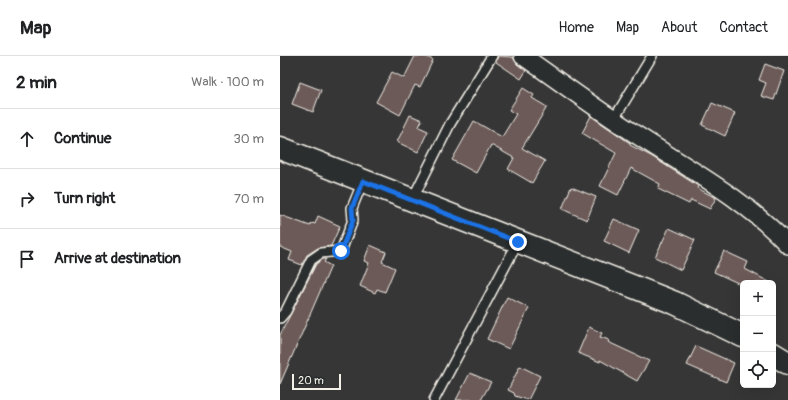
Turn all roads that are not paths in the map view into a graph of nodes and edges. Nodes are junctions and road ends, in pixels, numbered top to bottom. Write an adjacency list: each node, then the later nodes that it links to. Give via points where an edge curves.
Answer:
1 (492, 56): 7 (lane, via 450,124)
2 (523, 56): 4 (street)
3 (652, 56): 4 (lane)
4 (614, 119): 9 (street, via 736,198)
5 (280, 148): 6 (street)
6 (363, 181): 7 (street); 10 (lane, via 352,208 353,220 341,251 321,253 311,260)
7 (412, 200): 8 (street)
8 (518, 242): 11 (street, via 675,303); 12 (lane)
9 (788, 245)
10 (280, 318)
11 (740, 335)
12 (434, 400)

